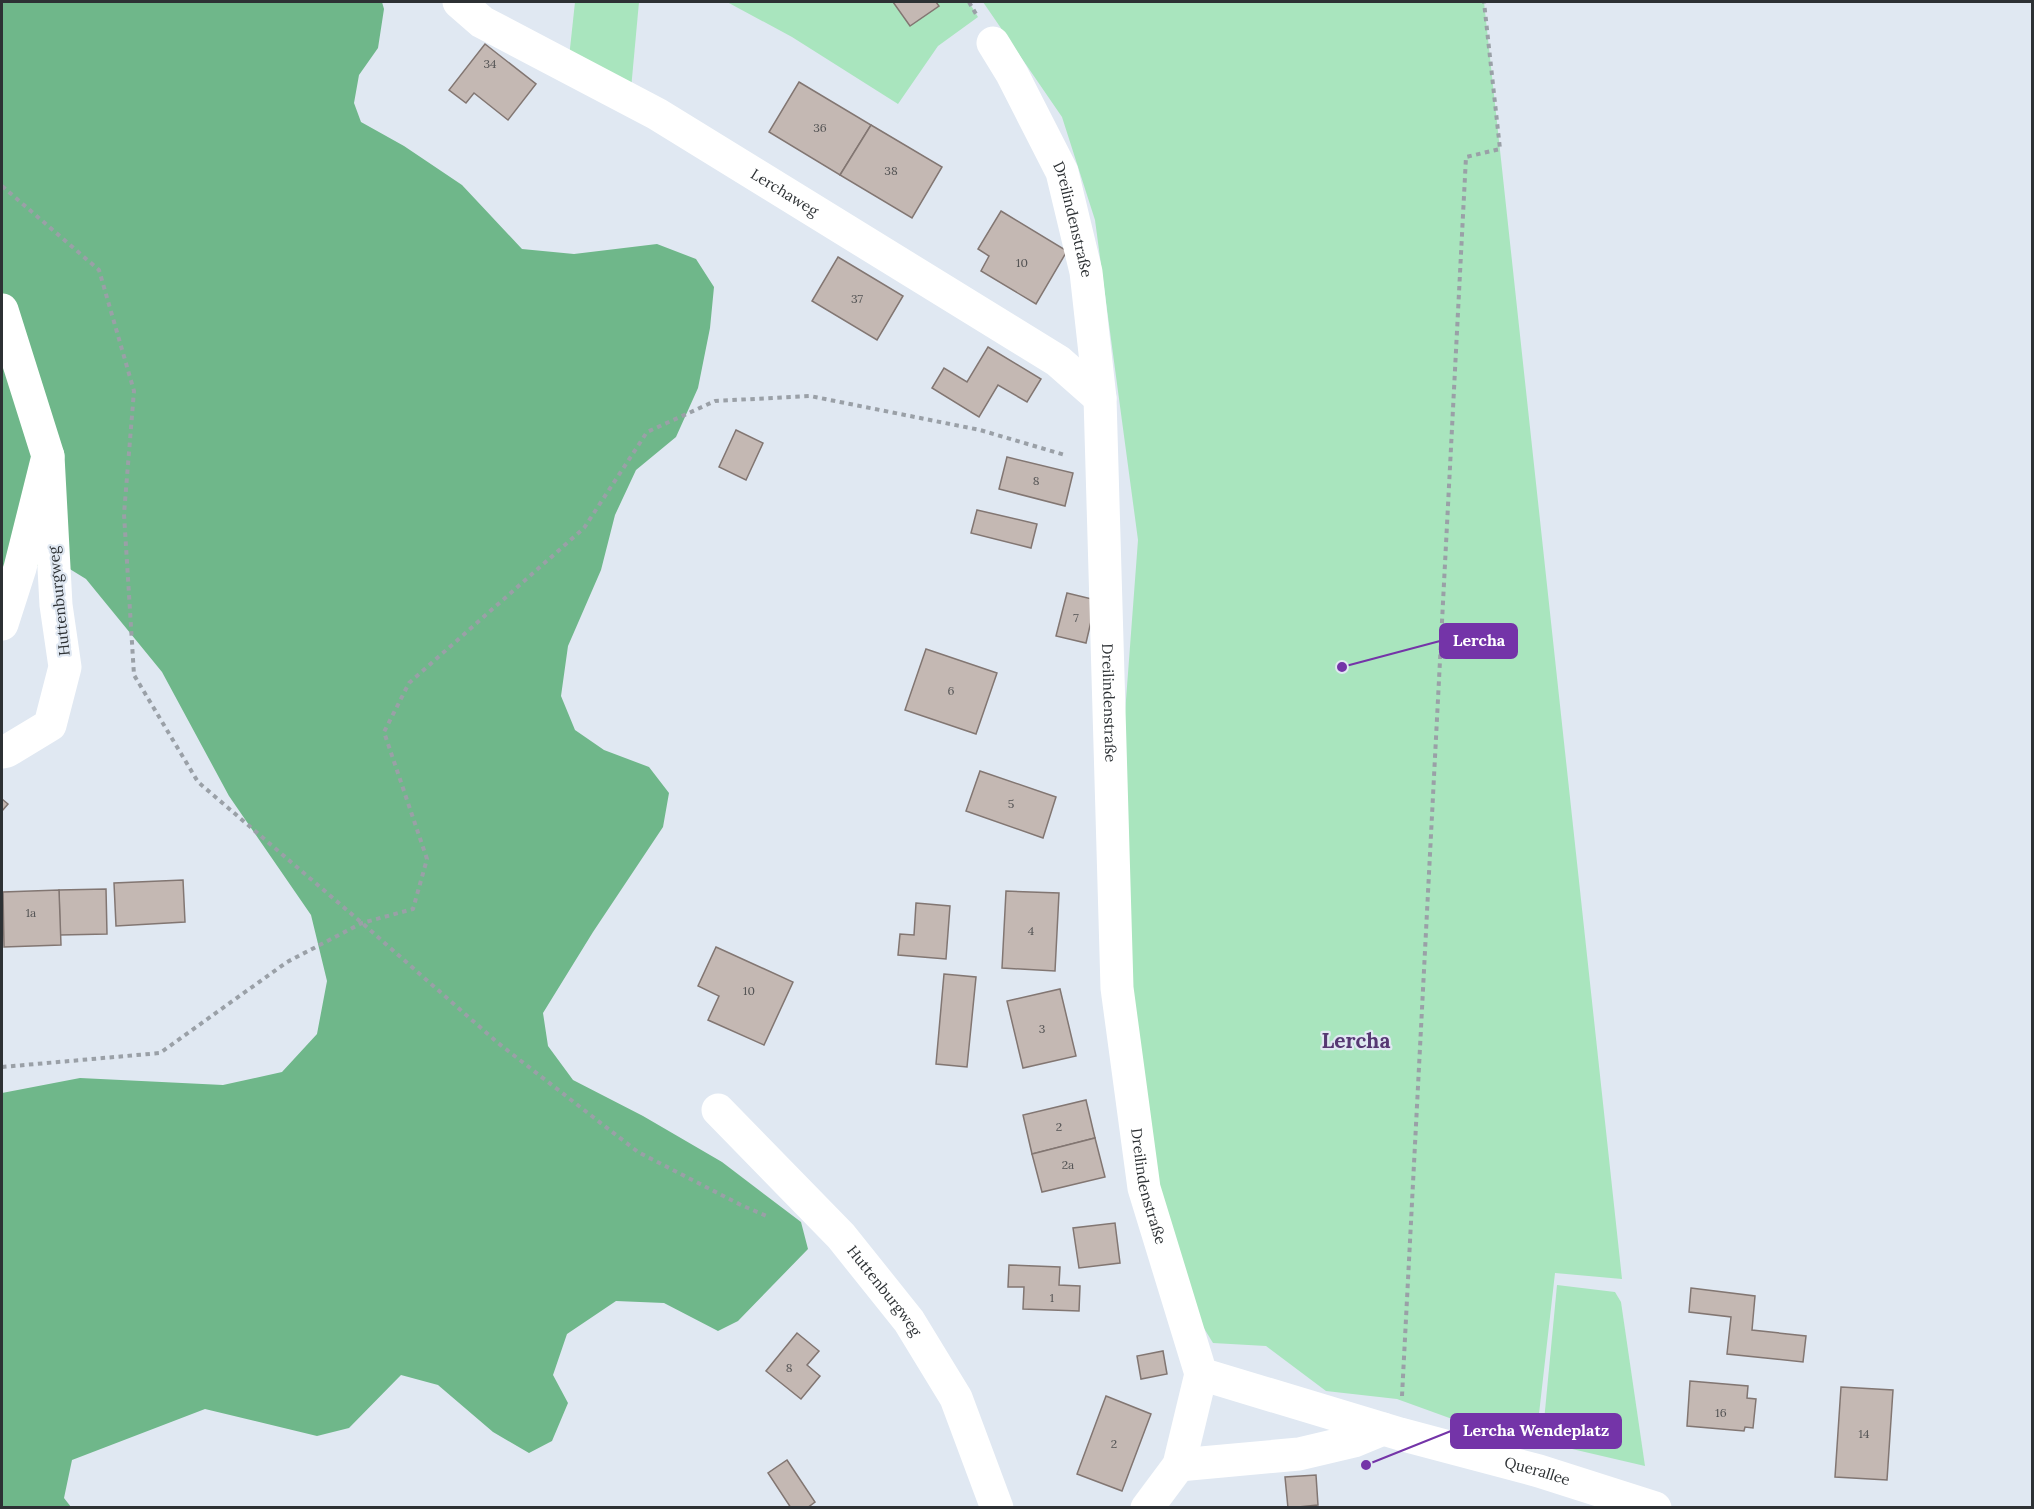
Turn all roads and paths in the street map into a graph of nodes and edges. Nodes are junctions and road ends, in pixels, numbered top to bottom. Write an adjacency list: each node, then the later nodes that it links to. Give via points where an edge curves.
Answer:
1 (459, 2): 6 (street, Lerchaweg, via 482,22 657,114 1058,361)
2 (1484, 2): 16 (path, via 1500,149 1466,157)
3 (993, 43): 6 (street, Dreilindenstraße, via 1062,172 1086,272)
4 (2, 186): 11 (path, via 99,270 134,391 124,514 134,675 198,782)
5 (2, 310): 7 (street, Huttenburgweg)
6 (1100, 398): 8 (street, Dreilindenstraße)
7 (48, 456): 9 (street, Huttenburgweg); 10 (street, Huttenburgweg, via 56,605 65,667 50,725)
8 (1103, 466): 11 (path, via 980,430 810,396 715,401 647,432 584,528 409,682 384,732 427,859 413,909); 15 (street, Dreilindenstraße, via 1117,988 1144,1188)
9 (2, 624)
10 (2, 752)
11 (362, 923): 12 (path, via 287,962 160,1053); 14 (path, via 498,1043 638,1152)
12 (2, 1066)
13 (718, 1110): 18 (street, Huttenburgweg, via 841,1236 909,1321 956,1398)
14 (779, 1221)
15 (1201, 1374): 16 (street, Querallee); 17 (street)
16 (1391, 1431): 17 (street, via 1299,1454); 20 (street, Querallee, via 1539,1471)
17 (1179, 1465): 19 (street)
18 (997, 1508)
19 (1147, 1508)
20 (1655, 1508)

